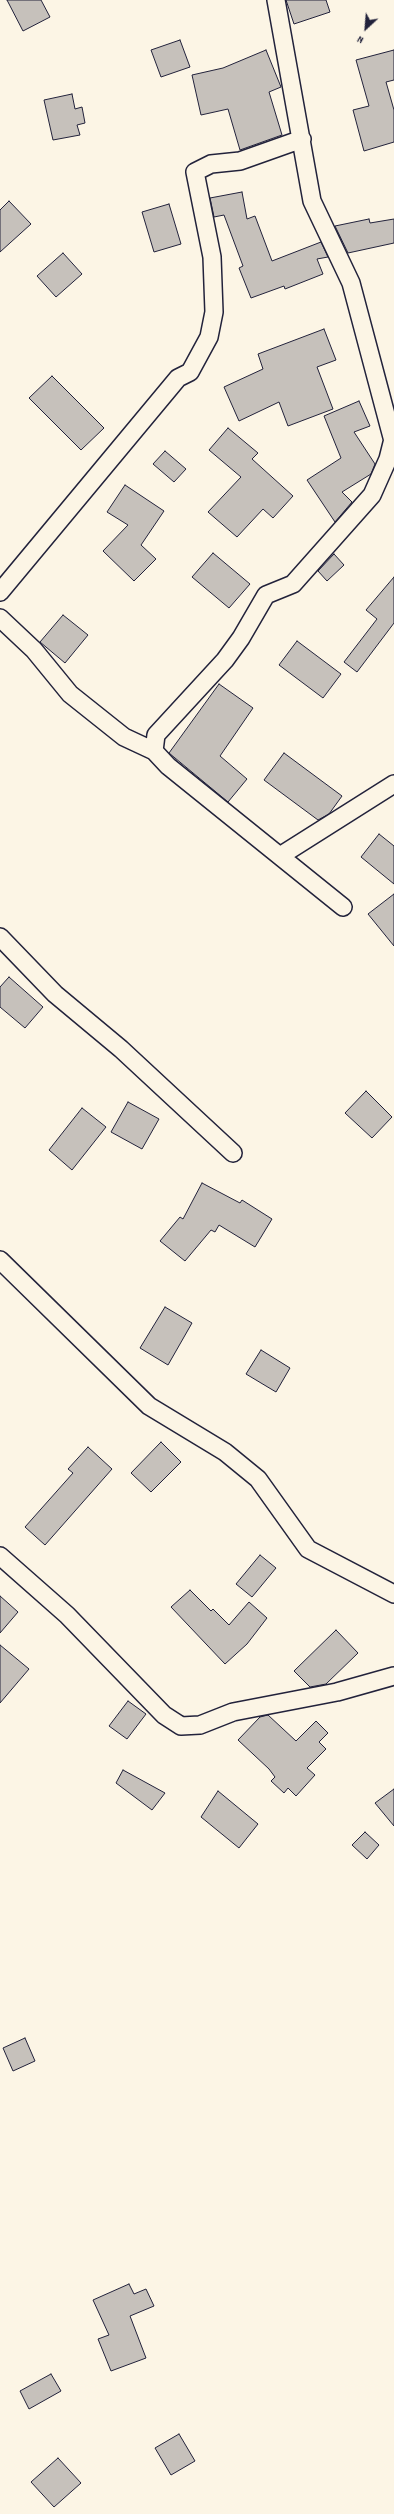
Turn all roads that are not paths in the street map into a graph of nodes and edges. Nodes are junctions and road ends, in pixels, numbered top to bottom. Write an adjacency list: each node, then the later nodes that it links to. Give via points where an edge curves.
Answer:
1 (276, 0): 2 (street)
2 (302, 139): 3 (street, via 312,201 351,283); 4 (street, via 240,161 211,164 195,172 212,257 214,312 209,337 190,372 178,378)
3 (393, 438): 6 (street, via 388,458 372,495 294,584 266,596 225,660 156,735)
4 (0, 592)
5 (0, 618): 6 (street, via 34,650 70,694 124,737)
6 (154, 751): 8 (street, via 168,766)
7 (394, 784): 8 (street)
8 (280, 856): 9 (street)
9 (343, 907)
10 (0, 936): 11 (street, via 55,994 121,1049)
11 (233, 1153)
12 (0, 1260): 14 (street, via 149,1406 225,1452 258,1479 308,1549)
13 (0, 1556): 15 (street, via 66,1615 164,1715 181,1726 200,1725 233,1712 337,1692)
14 (394, 1594)
15 (394, 1676)

